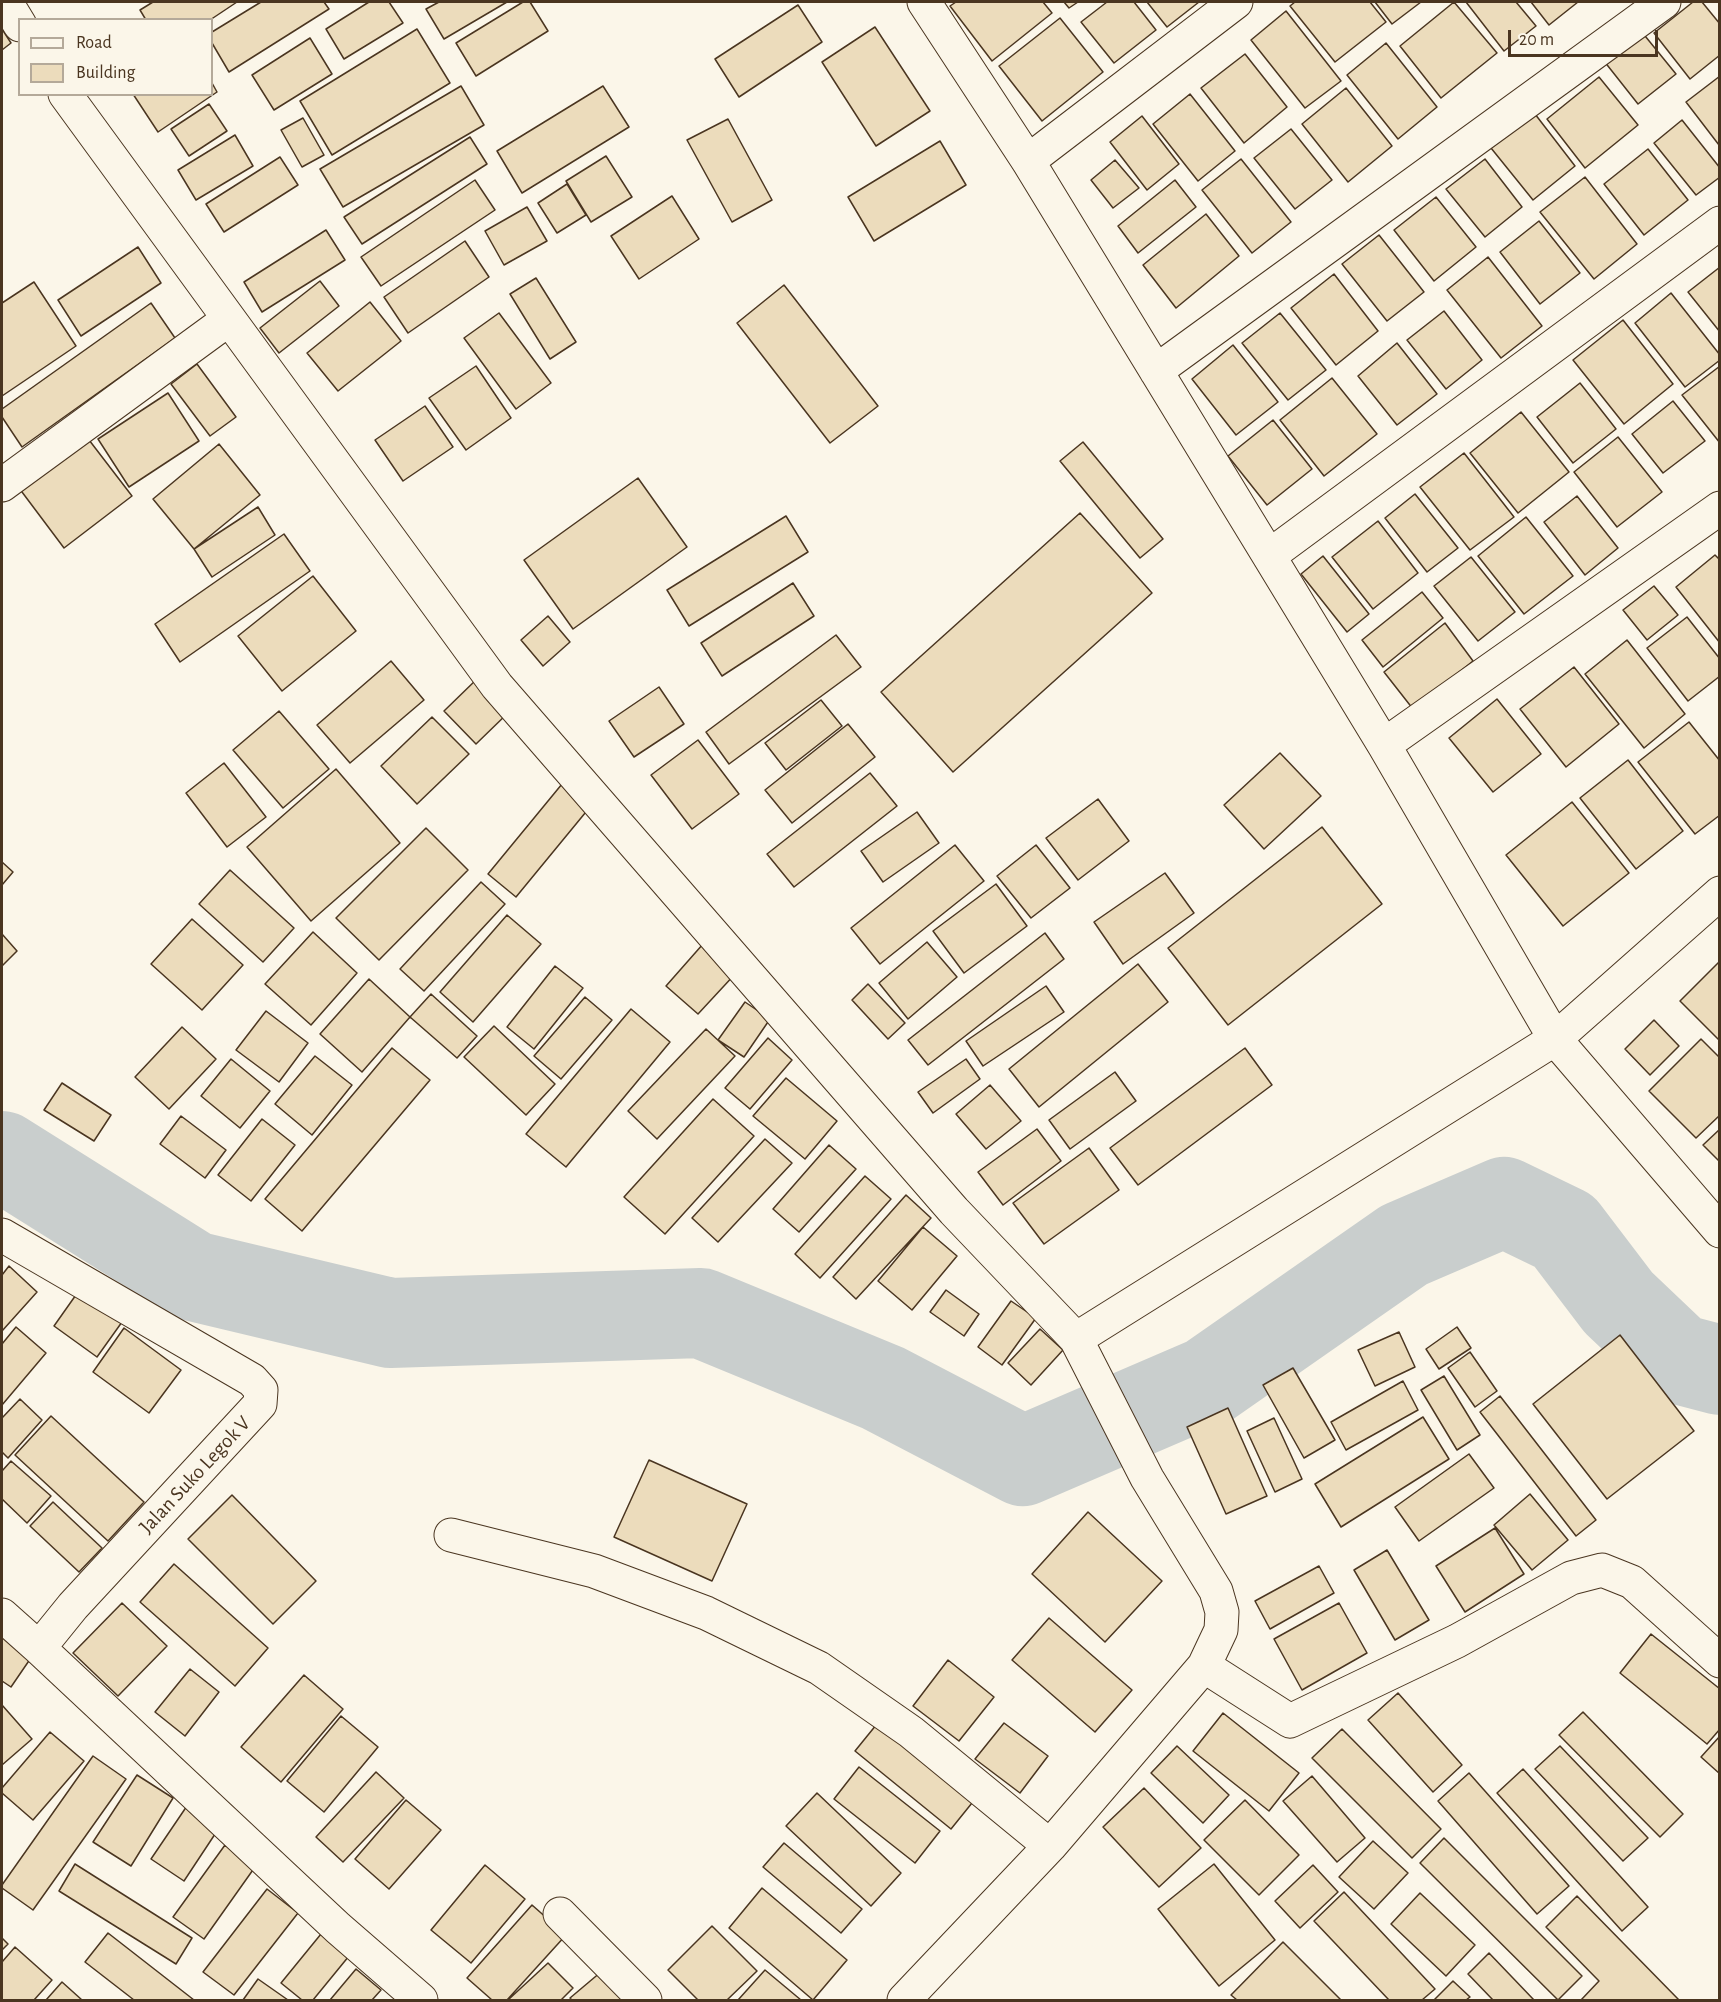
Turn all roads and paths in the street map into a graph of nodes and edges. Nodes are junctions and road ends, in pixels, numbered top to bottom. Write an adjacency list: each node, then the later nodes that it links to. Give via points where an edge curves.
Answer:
1 (6, 2): 5 (street)
2 (924, 2): 7 (street)
3 (1236, 2): 7 (street)
4 (1664, 2): 10 (street)
5 (18, 22)
6 (66, 96): 9 (street)
7 (1028, 161): 10 (street)
8 (1719, 223): 13 (street)
9 (229, 319): 11 (street); 19 (street, via 496,686 954,1211)
10 (1156, 371): 13 (street)
11 (2, 485)
12 (1719, 508): 14 (street)
13 (1269, 556): 14 (street)
14 (1384, 746): 16 (street)
15 (1719, 893): 16 (street)
16 (1556, 1039): 17 (street); 19 (street)
17 (1719, 1231)
18 (2, 1235): 22 (street, Jalan Suko Legok V, via 252,1380 261,1390 260,1404)
19 (1076, 1339): 24 (street, via 1147,1478 1216,1591 1222,1612 1221,1630)
20 (451, 1535): 25 (street, via 594,1571 706,1613 819,1668 911,1732)
21 (2, 1615): 22 (street)
22 (39, 1648): 27 (street)
23 (1719, 1661): 24 (street, via 1632,1582 1602,1570 1571,1578 1457,1641 1290,1721)
24 (1204, 1666): 25 (street)
25 (1050, 1846): 29 (street)
26 (560, 1914): 28 (street)
27 (421, 2001)
28 (645, 2001)
29 (904, 2001)

